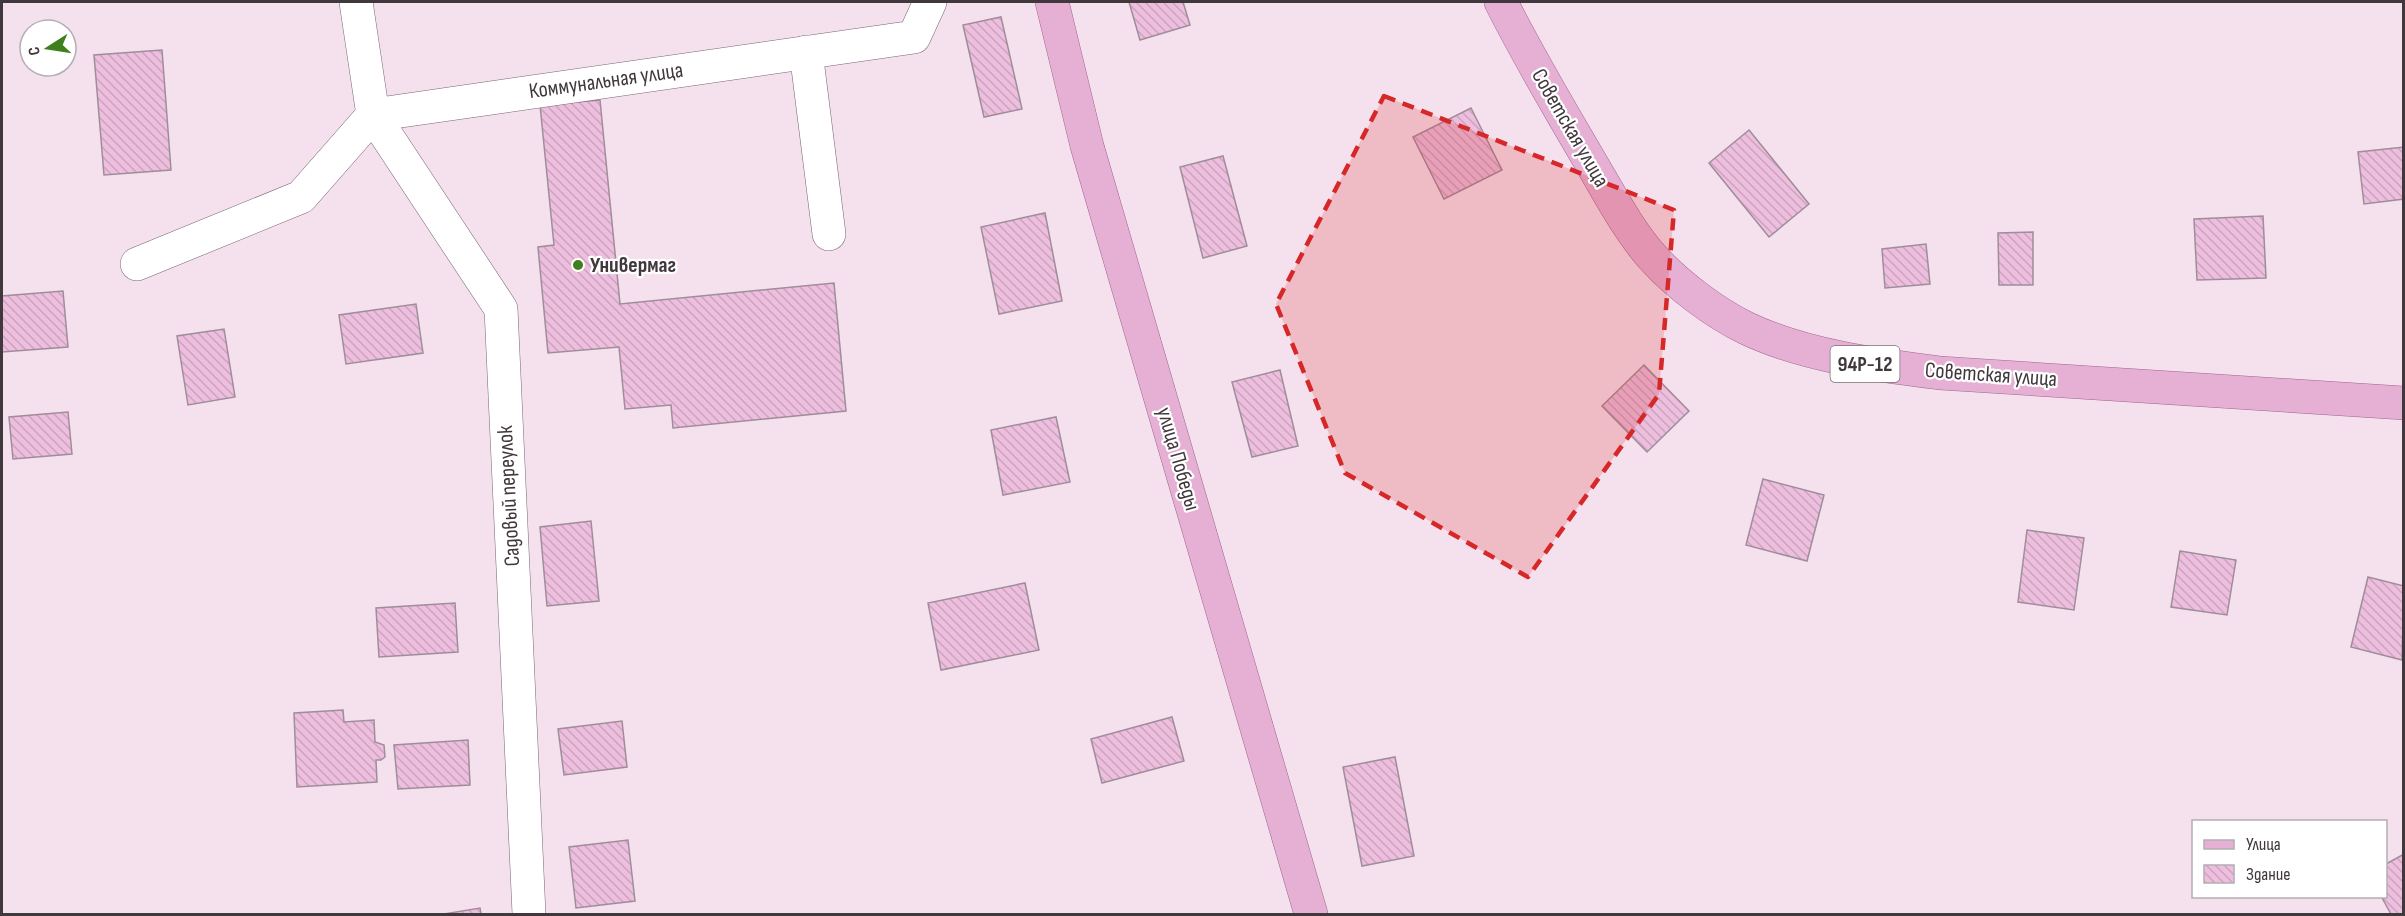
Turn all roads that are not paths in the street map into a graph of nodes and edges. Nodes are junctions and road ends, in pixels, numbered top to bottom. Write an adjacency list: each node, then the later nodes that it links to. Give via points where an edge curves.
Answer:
1 (356, 2): 6 (street)
2 (930, 2): 5 (street, Коммунальная улица, via 914,37)
3 (1052, 2): 11 (main road, улица Победы, via 1087,146)
4 (1501, 2): 9 (main road, Советская улица / 94Р-12, via 1526,53 1617,207 1654,260 1695,296 1746,328 1864,364 1940,373)
5 (806, 52): 6 (street, Коммунальная улица); 7 (street)
6 (373, 115): 8 (street, via 301,197); 10 (street, Садовый переулок, via 501,309)
7 (829, 234)
8 (137, 264)
9 (2403, 403)
10 (529, 915)
11 (1311, 915)

